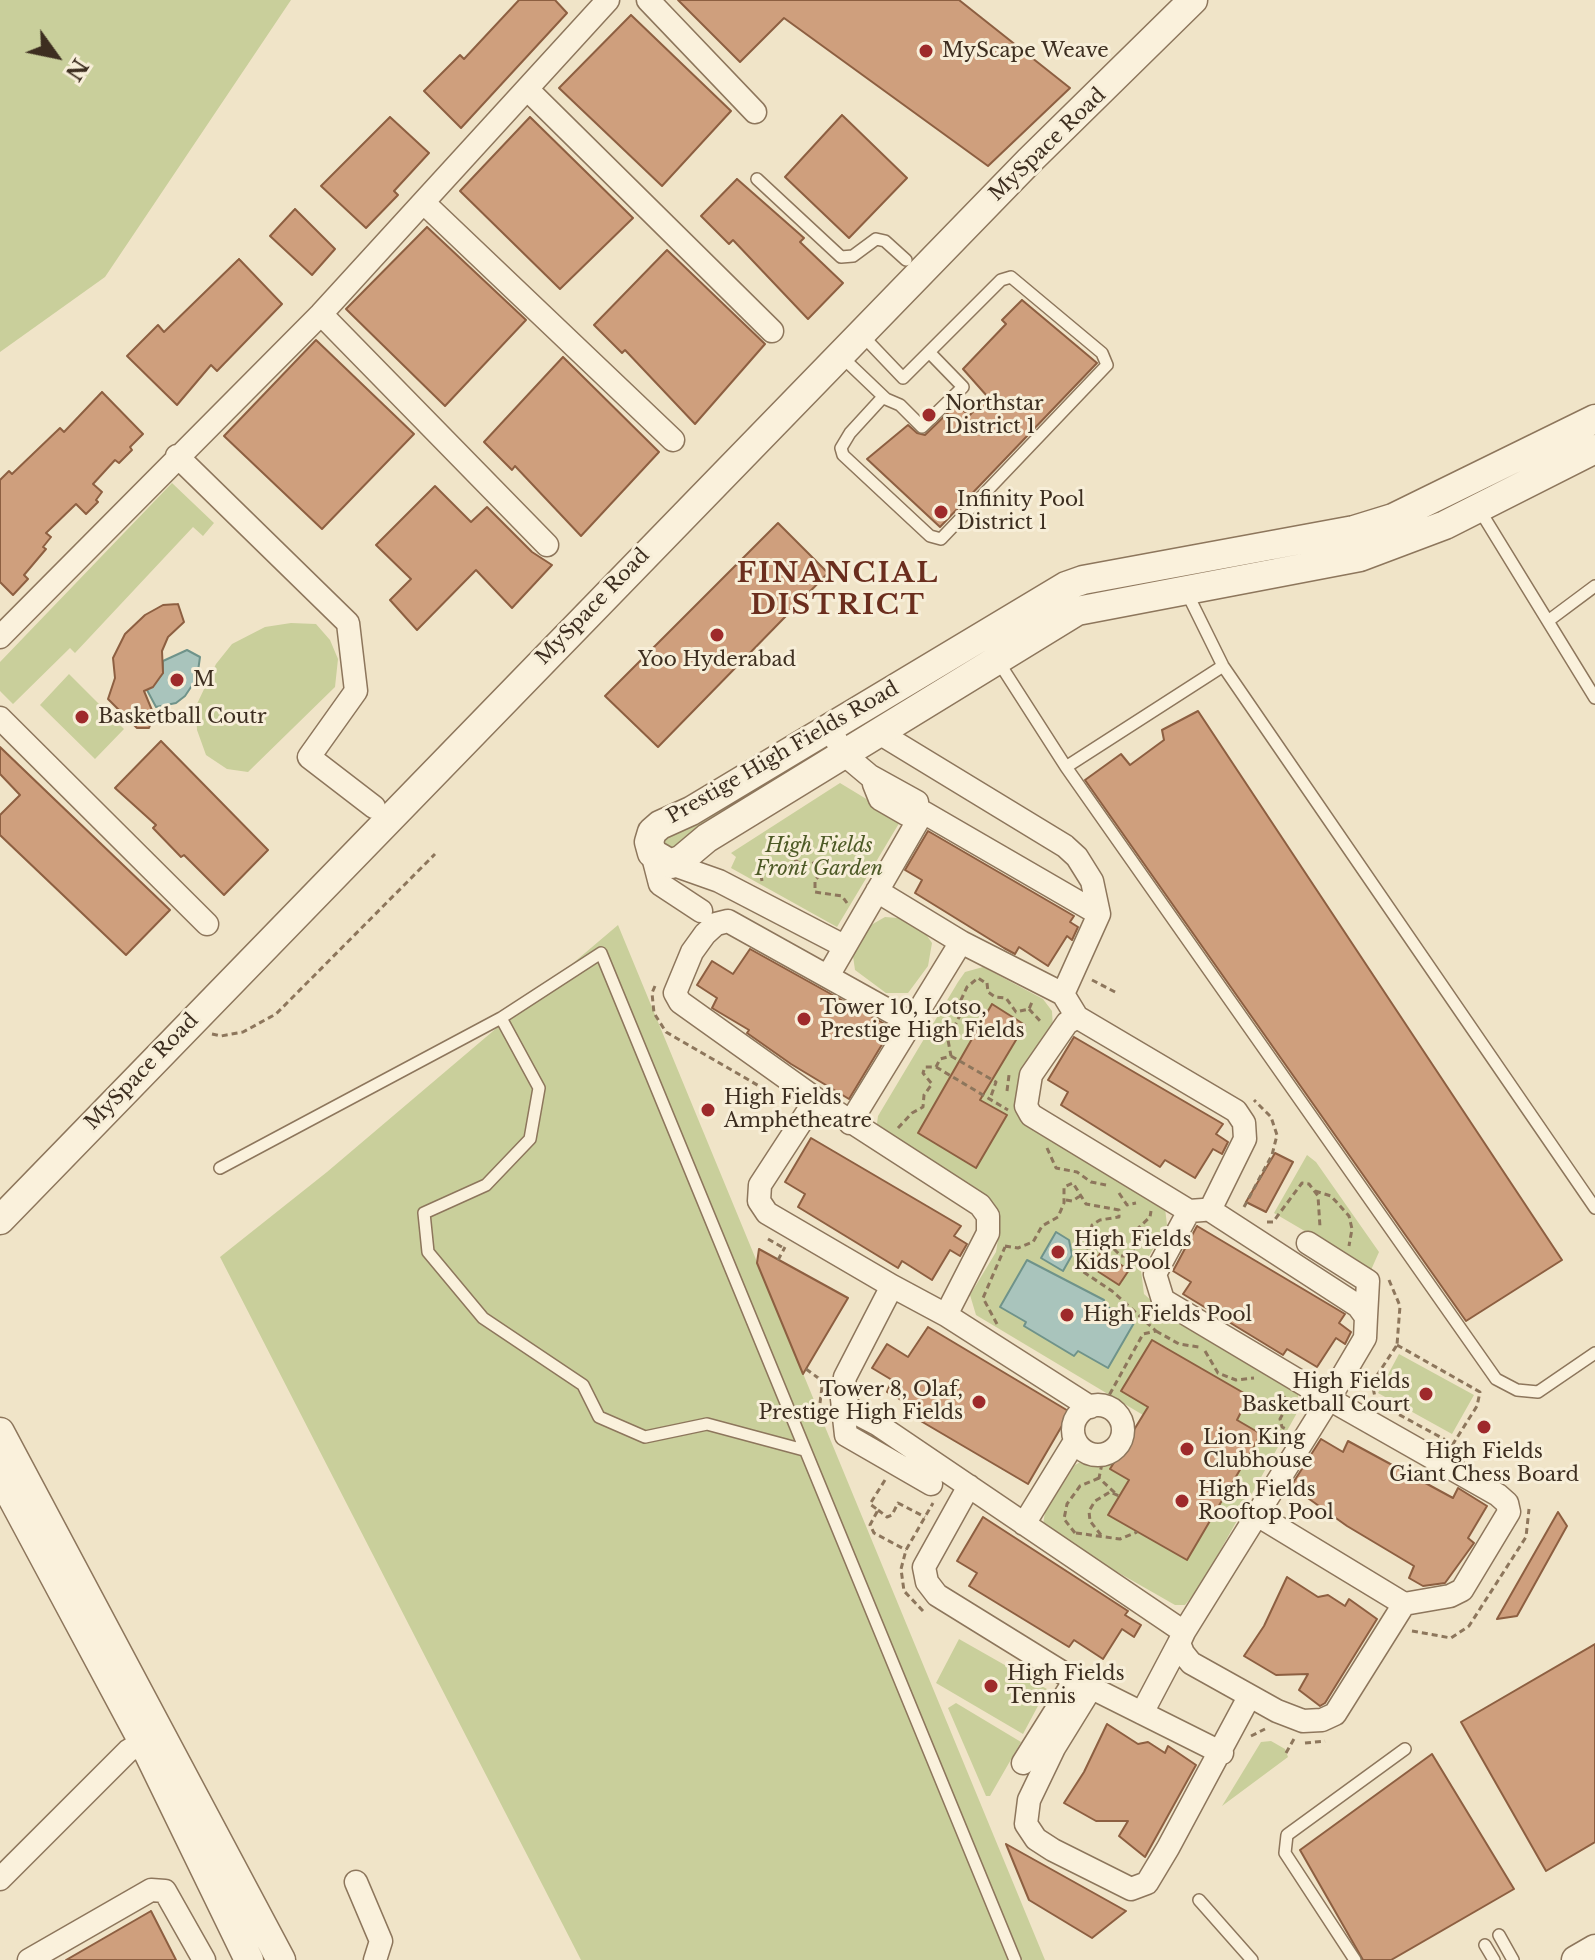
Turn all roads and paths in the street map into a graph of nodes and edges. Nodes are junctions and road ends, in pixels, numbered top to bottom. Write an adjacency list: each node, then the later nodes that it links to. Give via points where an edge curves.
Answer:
1 (608, 0): 5 (street)
2 (648, 0): 6 (street)
3 (1172, 0): 9 (street, MySpace Road)
4 (1193, 0): 10 (street, MySpace Road)
5 (529, 91): 8 (street); 12 (street)
6 (755, 112)
7 (757, 179): 9 (lane, via 841,257 853,256 876,239)
8 (424, 203): 11 (street); 18 (street)
9 (906, 260): 10 (street, MySpace Road)
10 (884, 296): 13 (street, MySpace Road); 37 (street, MySpace Road)
11 (321, 314): 20 (street); 23 (street)
12 (772, 331)
13 (860, 334): 14 (lane, via 903,378); 15 (street, MySpace Road)
14 (929, 352): 16 (lane, via 963,387 922,427 900,405); 16 (lane, via 1001,280 1011,277 1102,353 1107,365 941,539 930,536 843,455 841,448 850,433)
15 (839, 355): 16 (lane); 58 (street, MySpace Road)
16 (883, 397)
17 (1595, 419): 21 (street, Prestige High Fields Road)
18 (673, 440)
19 (1595, 449): 21 (street, Prestige High Fields Road)
20 (177, 456): 28 (street); 37 (street, via 348,623 356,691 309,757)
21 (1472, 496): 22 (street, Prestige High Fields Road, via 1354,530); 24 (street, Prestige High Fields Road, via 1403,543); 27 (lane)
22 (1304, 537): 24 (street); 33 (street, Prestige High Fields Road, via 1066,586)
23 (547, 545)
24 (1307, 567): 26 (street, Prestige High Fields Road)
25 (1595, 586): 27 (lane)
26 (1186, 589): 29 (street, Prestige High Fields Road, via 1077,611); 30 (lane)
27 (1548, 621): 31 (lane)
28 (0, 637)
29 (998, 660): 34 (street, Prestige High Fields Road); 36 (lane)
30 (1223, 666): 36 (lane); 75 (lane)
31 (1595, 698)
32 (0, 718): 46 (street)
33 (829, 728): 35 (street); 40 (street, Prestige High Fields Road, via 660,825 649,842)
34 (881, 734): 35 (street, Prestige High Fields Road); 45 (street, via 1065,846 1092,881)
35 (845, 755): 38 (street); 40 (street, Prestige High Fields Road)
36 (1066, 767): 95 (lane, via 1496,1379 1517,1390 1538,1392)
37 (374, 807): 71 (street, MySpace Road)
38 (912, 808)
39 (435, 854): 58 (path, via 276,1014 243,1032 221,1036)
40 (662, 859): 44 (street, via 660,884); 48 (street, via 719,881)
41 (762, 881): 43 (path, via 759,864 769,853 786,853 803,866 824,860 827,868 815,880 815,892 842,896)
42 (877, 891): 45 (street, via 923,812); 47 (street); 48 (street)
43 (847, 903)
44 (701, 911)
45 (1099, 914): 50 (street)
46 (207, 924)
47 (961, 942): 49 (street); 59 (street)
48 (844, 946): 51 (street)
49 (997, 962): 52 (street); 53 (path)
50 (1073, 968): 54 (path); 55 (street)
51 (828, 976): 59 (street); 62 (street, via 728,921 705,934 675,993 680,1002)
52 (1040, 983): 53 (path, via 1029,1009 1016,1012 1006,998 988,992); 55 (street)
53 (987, 984): 60 (path, via 972,980 962,997 962,1011 948,1040)
54 (1117, 993)
55 (1063, 994): 56 (street)
56 (1077, 1017): 77 (street, via 1236,1111 1244,1123 1245,1139); 77 (street, via 1067,1023 1031,1075 1026,1106 1031,1115)
57 (501, 1018): 69 (lane); 110 (lane, via 601,953); 110 (lane, via 539,1088 530,1139 486,1185 424,1213 428,1252 483,1318 583,1385 599,1417 645,1437 707,1424)
58 (193, 1019): 78 (street, MySpace Road)
59 (911, 1023): 67 (street)
60 (951, 1056): 61 (path, via 940,1059); 63 (path, via 996,1082)
61 (936, 1067): 63 (path); 68 (path, via 925,1067 932,1087 924,1095 923,1107 901,1122)
62 (816, 1099): 67 (street); 89 (street, via 760,1185 759,1201 767,1213)
63 (990, 1099): 64 (path)
64 (1008, 1110)
65 (757, 1116): 66 (path, via 775,1127)
66 (779, 1121)
67 (850, 1123): 90 (street, via 980,1205 988,1216 988,1233)
68 (898, 1137)
69 (220, 1168)
70 (1315, 1191): 74 (path, via 1302,1183); 81 (path); 85 (path, via 1331,1196 1349,1216)
71 (0, 1192)
72 (1080, 1196): 73 (path); 73 (path, via 1073,1183 1064,1187); 76 (path, via 1086,1204)
73 (1064, 1199): 84 (path, via 1058,1217 1042,1226 1033,1242)
74 (1283, 1206)
75 (1595, 1208)
76 (1106, 1210): 79 (path); 79 (path, via 1119,1210 1119,1217)
77 (1200, 1210): 91 (street, via 1358,1306); 101 (street, via 1155,1274 1163,1300)
78 (0, 1220)
79 (1104, 1220): 83 (path, via 1092,1225)
80 (1007, 1237): 84 (path)
81 (1319, 1239): 91 (street, via 1368,1281)
82 (1339, 1240): 85 (path)
83 (1087, 1245): 86 (path, via 1107,1242 1125,1257); 92 (path, via 1082,1271)
84 (1005, 1246): 93 (path, via 984,1292 986,1308 998,1323)
85 (1349, 1246): 87 (path)
86 (1136, 1251)
87 (1361, 1254)
88 (1384, 1272): 94 (path, via 1400,1306)
89 (892, 1286): 90 (street); 100 (street, via 845,1377)
90 (946, 1315): 93 (street)
91 (1366, 1317): 101 (street, via 1365,1338)
92 (1156, 1331): 98 (path, via 1209,1353 1218,1373 1236,1380); 102 (path, via 1143,1334)
93 (987, 1340): 102 (street)
94 (1397, 1345): 96 (path); 105 (path, via 1372,1383 1372,1392 1376,1402)
95 (1595, 1353)
96 (1441, 1370): 97 (path); 104 (path, via 1480,1392)
97 (1439, 1375)
98 (1259, 1376)
99 (1275, 1384): 108 (path, via 1286,1403 1282,1427)
100 (842, 1399): 115 (street, via 846,1435); 116 (street)
101 (1329, 1399): 108 (street); 126 (street, via 1507,1503 1509,1512 1462,1590)
102 (1097, 1407): 109 (street, via 1077,1417); 111 (street, via 1117,1415 1123,1430 1118,1445)
103 (1416, 1414): 105 (path)
104 (1469, 1419): 105 (path, via 1453,1444); 106 (path)
105 (1413, 1422)
106 (1476, 1422)
107 (0, 1432): 150 (street)
108 (1306, 1439): 118 (street)
109 (1075, 1441): 111 (street, via 1084,1451); 120 (street)
110 (804, 1450): 152 (lane)
111 (1104, 1454): 114 (path)
112 (889, 1473): 117 (path, via 870,1504)
113 (0, 1475): 136 (street)
114 (1099, 1478): 122 (path, via 1080,1486 1067,1504 1064,1519); 123 (path, via 1117,1494 1095,1501 1089,1511)
115 (931, 1484)
116 (969, 1486): 120 (street); 128 (street, via 931,1549 924,1567 927,1582 937,1595)
117 (878, 1510): 119 (path, via 887,1517 898,1503); 125 (path, via 870,1525 874,1533)
118 (1259, 1516): 126 (street); 127 (street)
119 (925, 1517)
120 (1024, 1524): 124 (street)
121 (1137, 1532): 123 (path, via 1120,1539)
122 (1076, 1533): 123 (path); 124 (path)
123 (1101, 1535)
124 (1045, 1538): 127 (street)
125 (906, 1550)
126 (1404, 1604): 129 (street, via 1335,1714 1303,1721)
127 (1182, 1637): 129 (street, via 1191,1663); 130 (street)
128 (1083, 1684): 130 (street); 138 (street, via 1029,1800 1026,1824 1053,1850 1131,1889 1147,1883); 140 (street)
129 (1249, 1697): 138 (street)
130 (1142, 1713): 138 (street)
131 (1272, 1728): 135 (path, via 1260,1729)
132 (1286, 1735): 134 (path)
133 (1334, 1738): 134 (path, via 1319,1744)
134 (1294, 1739): 139 (path)
135 (1247, 1740)
136 (143, 1742): 141 (street); 149 (street)
137 (1405, 1749): 154 (lane, via 1287,1835 1285,1853)
138 (1222, 1753)
139 (1286, 1753)
140 (1023, 1763)
141 (0, 1879)
142 (356, 1882): 151 (street, via 381,1941)
143 (1199, 1900): 153 (lane)
144 (1499, 1935): 156 (lane)
145 (1485, 1945): 155 (lane)
146 (1595, 1949): 157 (street)
147 (29, 1960): 148 (street, via 151,1890 165,1891)
148 (204, 1960)
149 (249, 1960)
150 (281, 1960)
151 (375, 1960)
152 (1015, 1960)
153 (1252, 1960)
154 (1355, 1960)
155 (1494, 1960)
156 (1513, 1960)
157 (1576, 1960)

